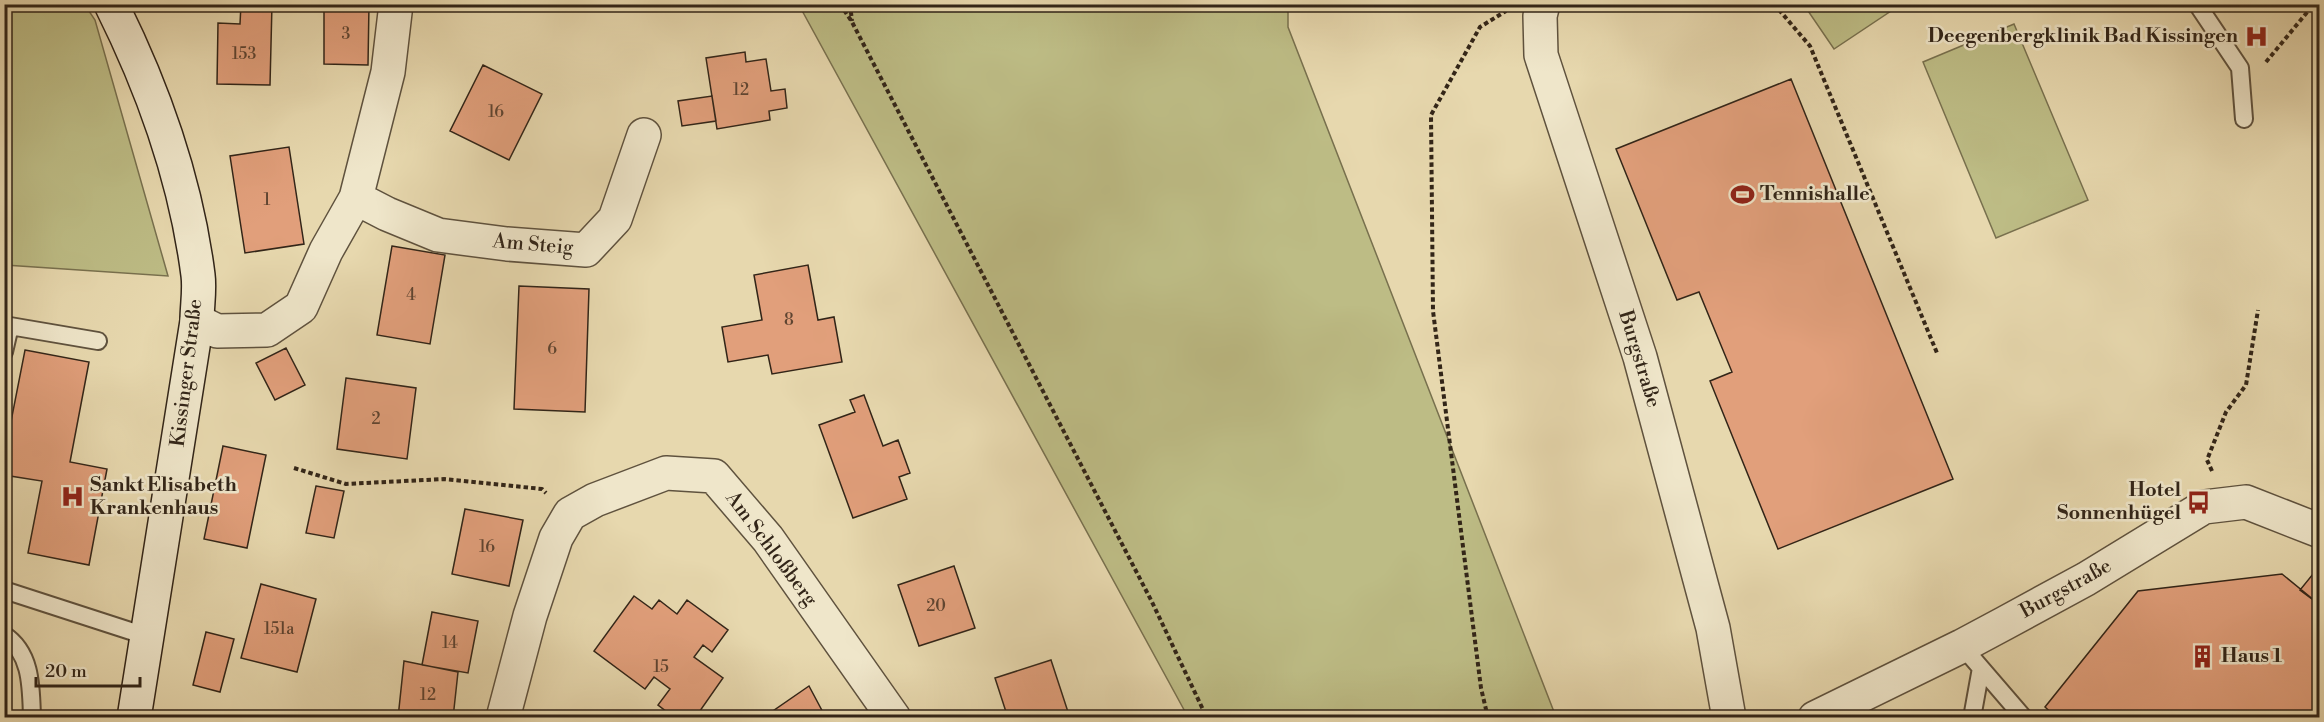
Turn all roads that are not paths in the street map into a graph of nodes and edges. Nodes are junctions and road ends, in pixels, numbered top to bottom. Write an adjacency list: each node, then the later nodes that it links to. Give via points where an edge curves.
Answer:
1 (111, 4): 8 (street, Kissinger Straße, via 158,111 185,206 198,277)
2 (396, 4): 7 (street, via 388,72)
3 (1543, 4): 20 (street, Burgstraße, via 1541,55 1640,357 1713,628)
4 (2197, 4): 5 (lane, via 2240,68)
5 (2244, 119)
6 (644, 135): 7 (street, Am Steig, via 615,219 586,250 438,235)
7 (356, 198): 8 (street, via 326,251 301,308 267,330 217,330)
8 (197, 321): 14 (street, Kissinger Straße)
9 (98, 341): 10 (lane, via 10,326)
10 (4, 352)
11 (2319, 531): 15 (street, Burgstraße, via 2246,502 2204,507 2086,579)
12 (4, 591): 14 (lane)
13 (4, 635): 16 (lane, via 27,668)
14 (148, 637): 17 (street, Kissinger Straße)
15 (1971, 657): 21 (street, Burgstraße); 22 (lane); 23 (lane)
16 (32, 717)
17 (134, 717)
18 (503, 717): 19 (street, Am Schloßberg, via 556,538 570,514 595,500 666,473 714,476 768,540)
19 (894, 717)
20 (1729, 717)
21 (1815, 717)
22 (1972, 717)
23 (2024, 717)

